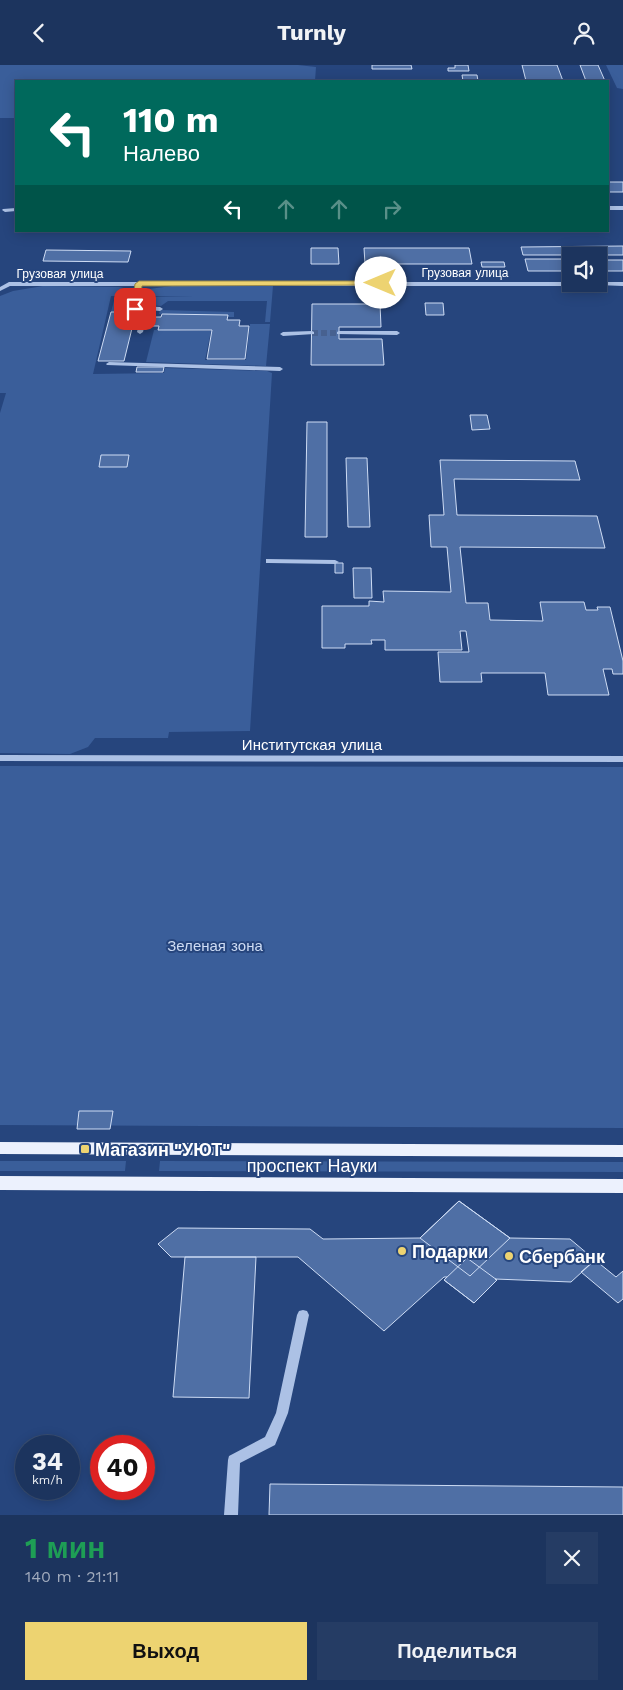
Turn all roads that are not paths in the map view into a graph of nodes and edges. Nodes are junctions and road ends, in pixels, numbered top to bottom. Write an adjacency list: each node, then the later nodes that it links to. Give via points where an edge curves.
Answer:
1 (609, 208): 2 (street)
2 (623, 208)
3 (5, 210): 4 (street)
4 (15, 210)
5 (562, 283): 6 (street, Грузовая улица)
6 (139, 284): 9 (street, Грузовая улица, via 9,283); 10 (street, via 135,309)
7 (607, 284): 8 (street)
8 (623, 284)
9 (0, 289)
10 (145, 309): 11 (street); 12 (street)
11 (160, 309)
12 (140, 332)
13 (282, 333): 14 (street)
14 (312, 333)
15 (339, 333): 16 (street)
16 (397, 333)
17 (109, 364): 18 (street)
18 (280, 369)
19 (268, 561): 20 (street)
20 (335, 562)
21 (0, 758): 22 (street, Институтская улица)
22 (623, 759)
23 (0, 1149): 24 (main road, проспект Науки)
24 (623, 1151)
25 (0, 1183): 26 (main road, проспект Науки)
26 (623, 1186)
27 (303, 1315): 28 (street, via 282,1413 270,1441 234,1460)
28 (231, 1515)

